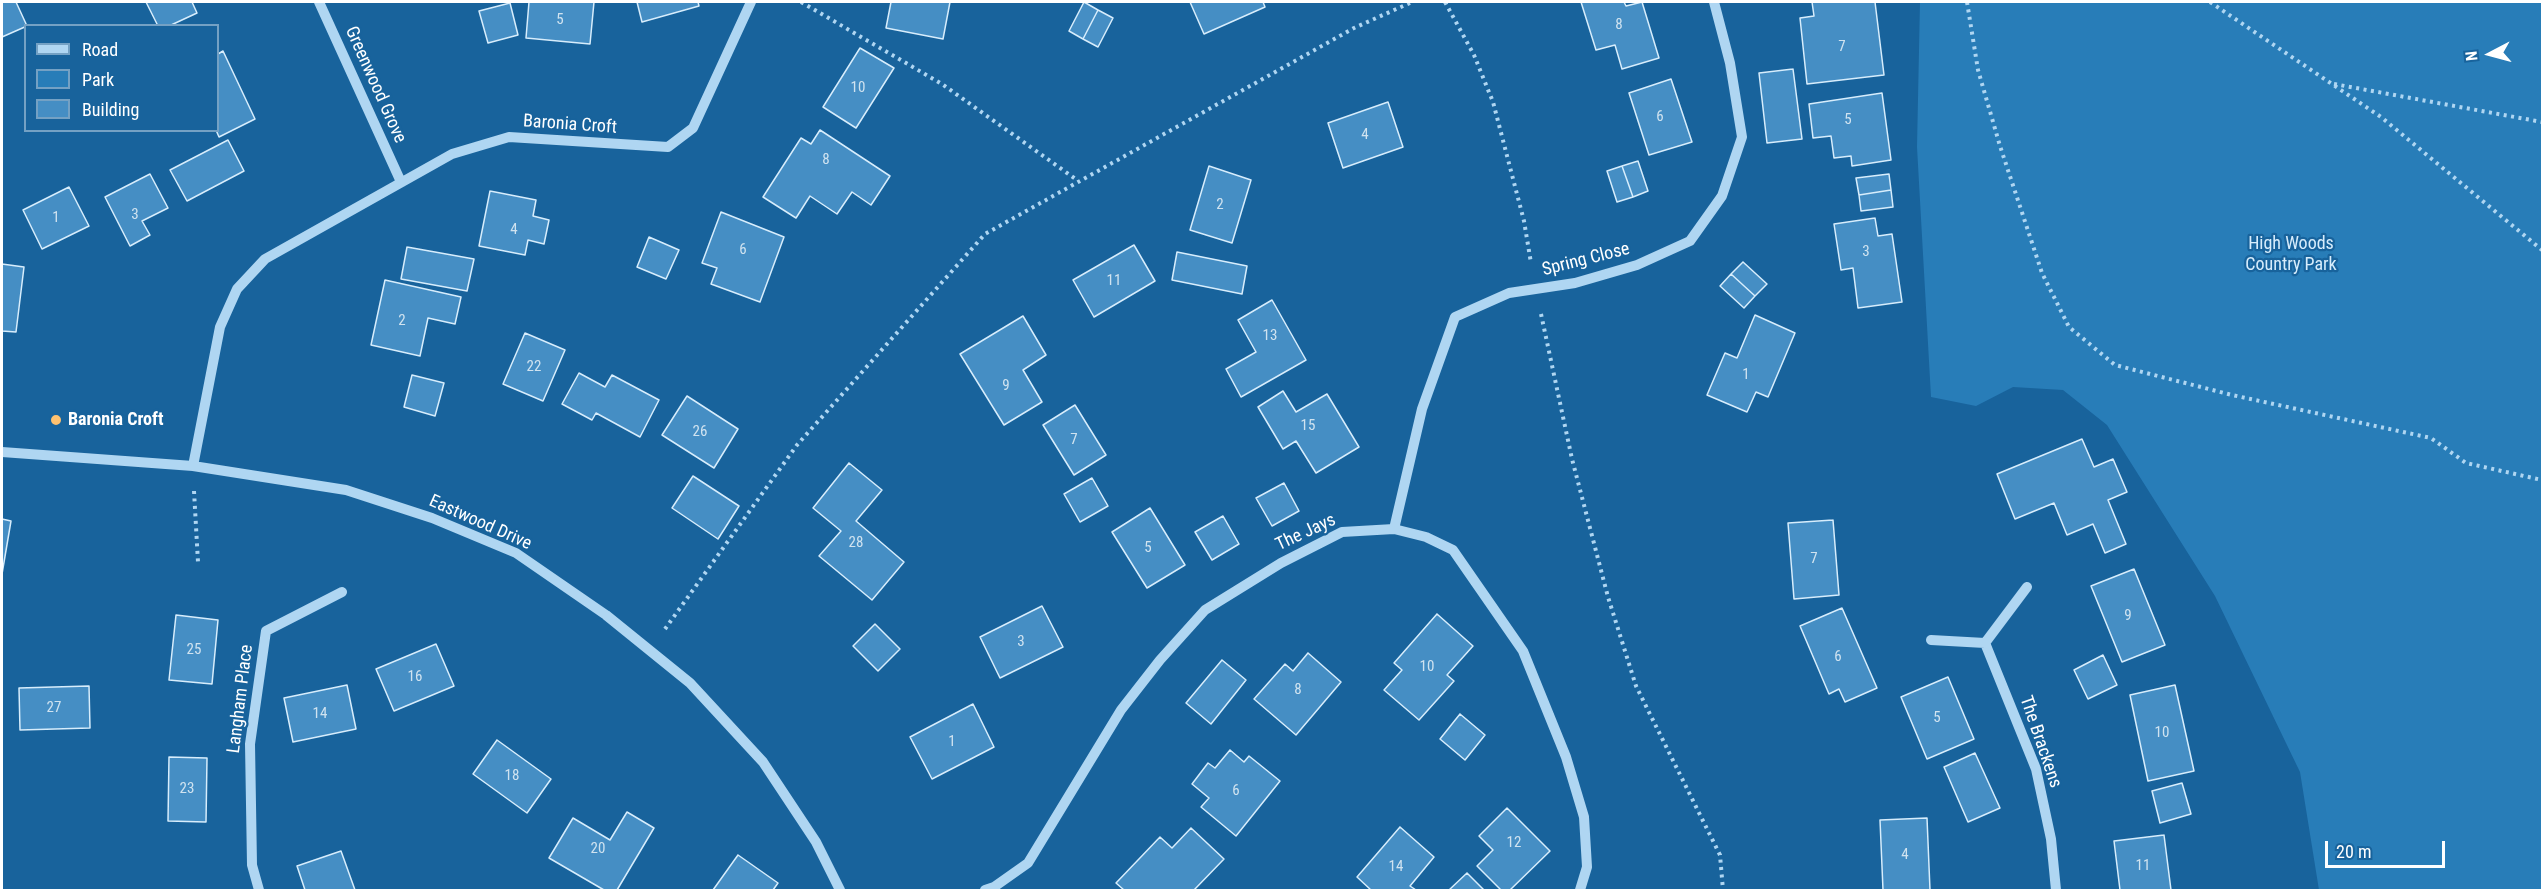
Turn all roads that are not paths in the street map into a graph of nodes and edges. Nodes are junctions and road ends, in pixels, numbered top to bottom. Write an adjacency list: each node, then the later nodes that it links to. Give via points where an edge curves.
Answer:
1 (319, 2): 4 (street, Greenwood Grove)
2 (751, 2): 4 (street, Baronia Croft, via 693,128 668,147 509,136 452,154)
3 (1714, 2): 7 (street, Spring Close, via 1730,63 1742,136 1722,196 1690,241 1637,266 1575,283 1509,293 1455,317 1422,409)
4 (400, 182): 6 (street, Baronia Croft, via 266,259 237,289 220,327)
5 (2, 452): 6 (street, Eastwood Drive)
6 (193, 466): 13 (street, Eastwood Drive, via 346,490 432,518 516,553 606,615 690,683 763,762 816,842)
7 (1394, 528): 14 (street, The Jays, via 1342,532 1281,563 1205,610 1121,710 1028,863); 15 (street, The Jays, via 1453,550 1523,651 1566,757 1584,817 1587,867)
8 (2026, 587): 11 (street)
9 (342, 592): 12 (street, Langham Place, via 266,631 250,744 252,865)
10 (1931, 640): 11 (street)
11 (1985, 643): 16 (street, The Brackens, via 2036,769 2051,839)
12 (259, 891)
13 (840, 891)
14 (985, 891)
15 (1580, 891)
16 (2056, 891)

